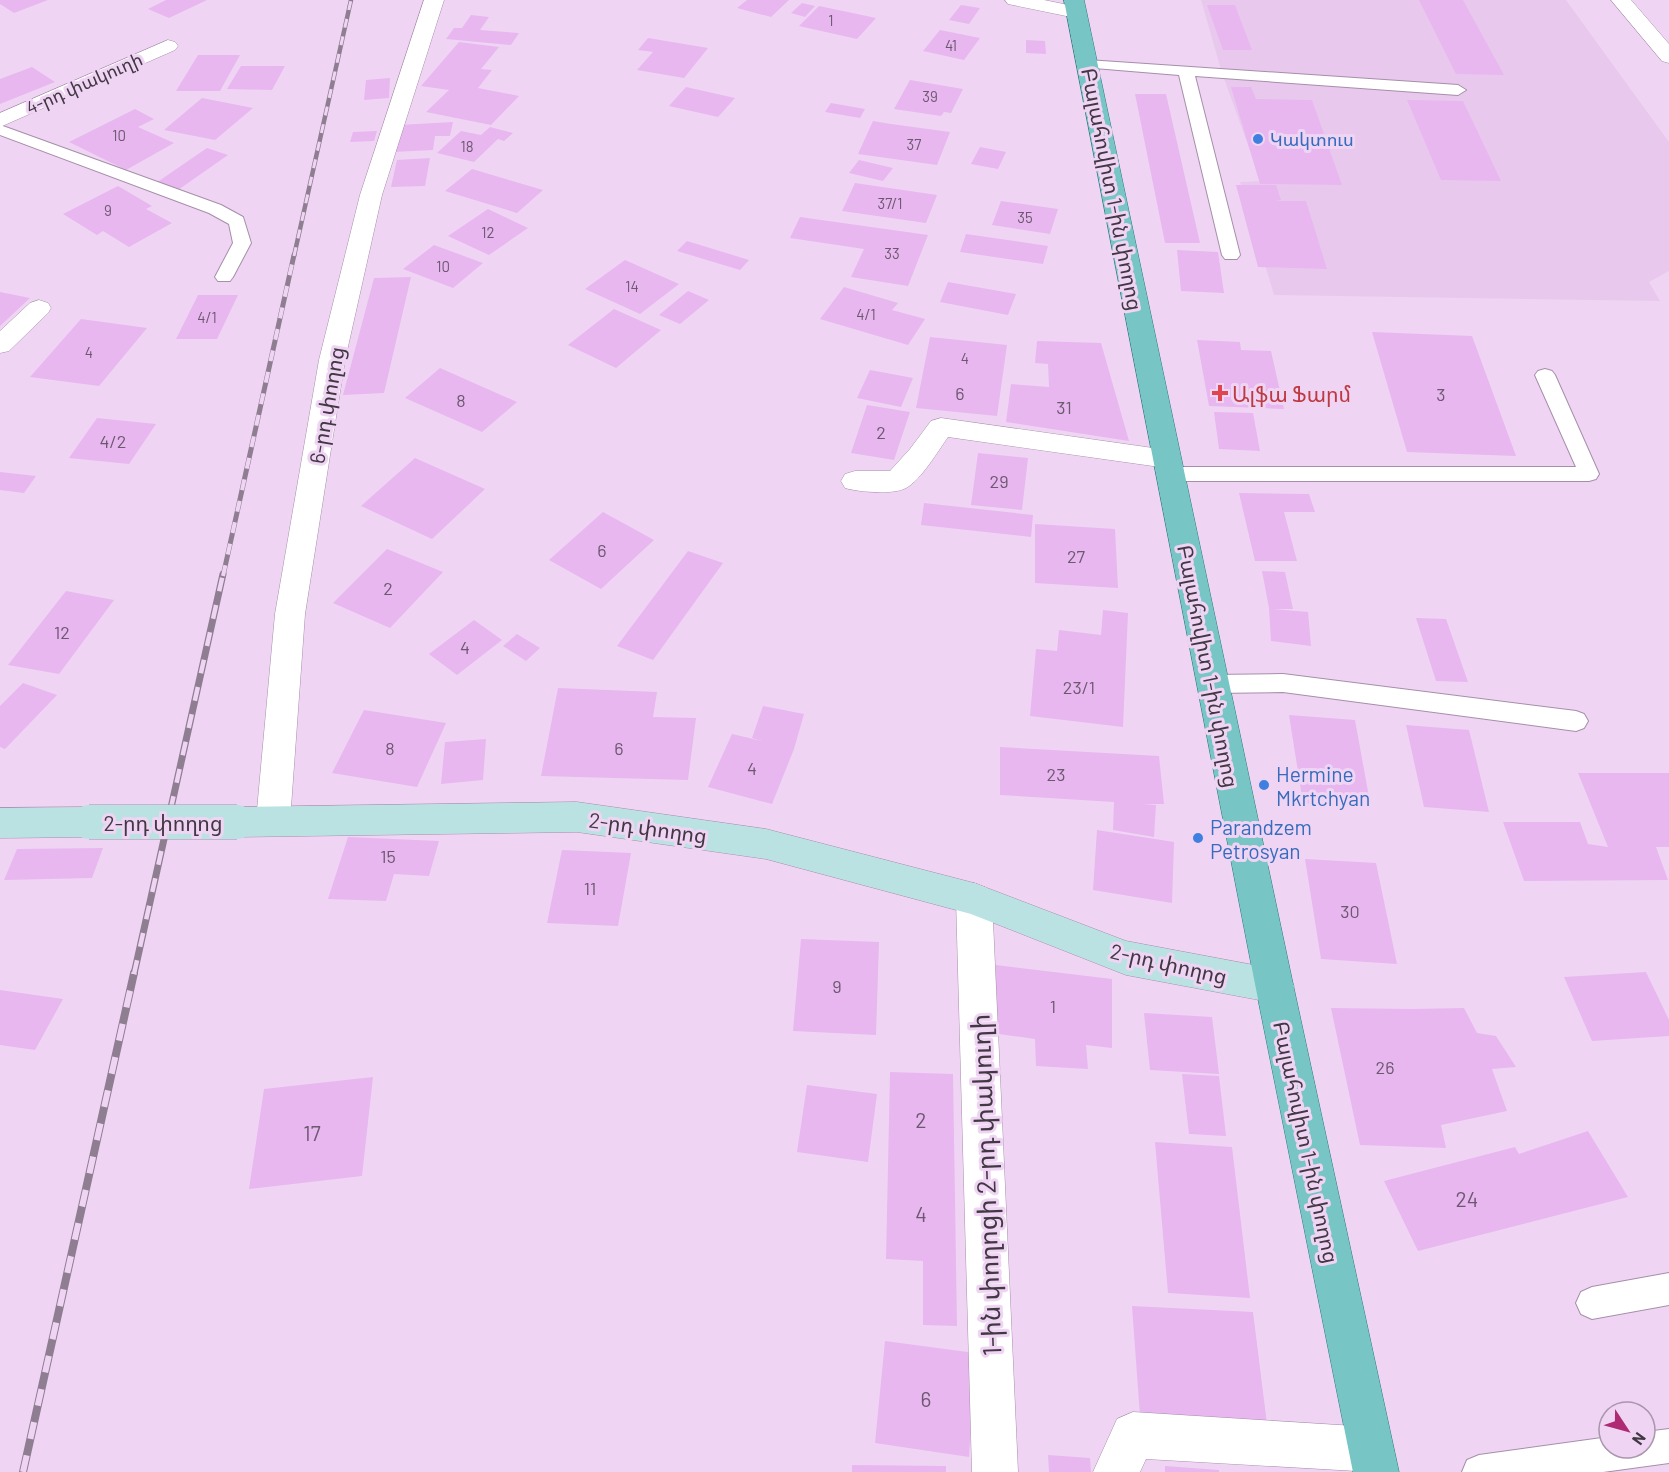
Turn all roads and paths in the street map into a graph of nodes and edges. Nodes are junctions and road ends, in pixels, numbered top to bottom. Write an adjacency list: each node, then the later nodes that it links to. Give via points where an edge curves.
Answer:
1 (434, 0): 21 (street, 6-րդ փողոց, via 371,195 332,360 290,614)
2 (1015, 0): 4 (street)
3 (1621, 0): 6 (street)
4 (1075, 6): 7 (main road, Բալահովիտ 1-ին փողոց)
5 (168, 46): 10 (street, 4-րդ փակուղի)
6 (1666, 49)
7 (1087, 64): 8 (lane); 17 (main road, Բալահովիտ 1-ին փողոց)
8 (1186, 71): 9 (lane); 12 (lane)
9 (1458, 90)
10 (0, 121)
11 (0, 130): 13 (lane, via 215,209 237,221 243,243)
12 (1231, 255)
13 (224, 277)
14 (39, 308): 15 (street)
15 (0, 345)
16 (1545, 375): 17 (lane, via 1589,474)
17 (1169, 466): 18 (street, via 941,427 897,481); 19 (main road, Բալահովիտ 1-ին փողոց)
18 (855, 481)
19 (1213, 684): 20 (lane, via 1283,683); 24 (main road, Բալահովիտ 1-ին փողոց)
20 (1576, 721)
21 (273, 821): 22 (street, 2-րդ փողոց, bridge); 23 (street, 2-րդ փողոց, via 577,817 766,844)
22 (0, 823)
23 (975, 899): 24 (street, 2-րդ փողոց, via 1126,958); 29 (street, 1-ին փողոցի 2-րդ փակուղի)
24 (1275, 986): 28 (main road, Բալահովիտ 1-ին փողոց)
25 (1669, 1289): 26 (lane)
26 (1592, 1303)
27 (1669, 1446): 31 (lane)
28 (1374, 1461): 30 (street, via 1133,1435)
29 (995, 1472)
30 (1116, 1472)
31 (1479, 1472)

